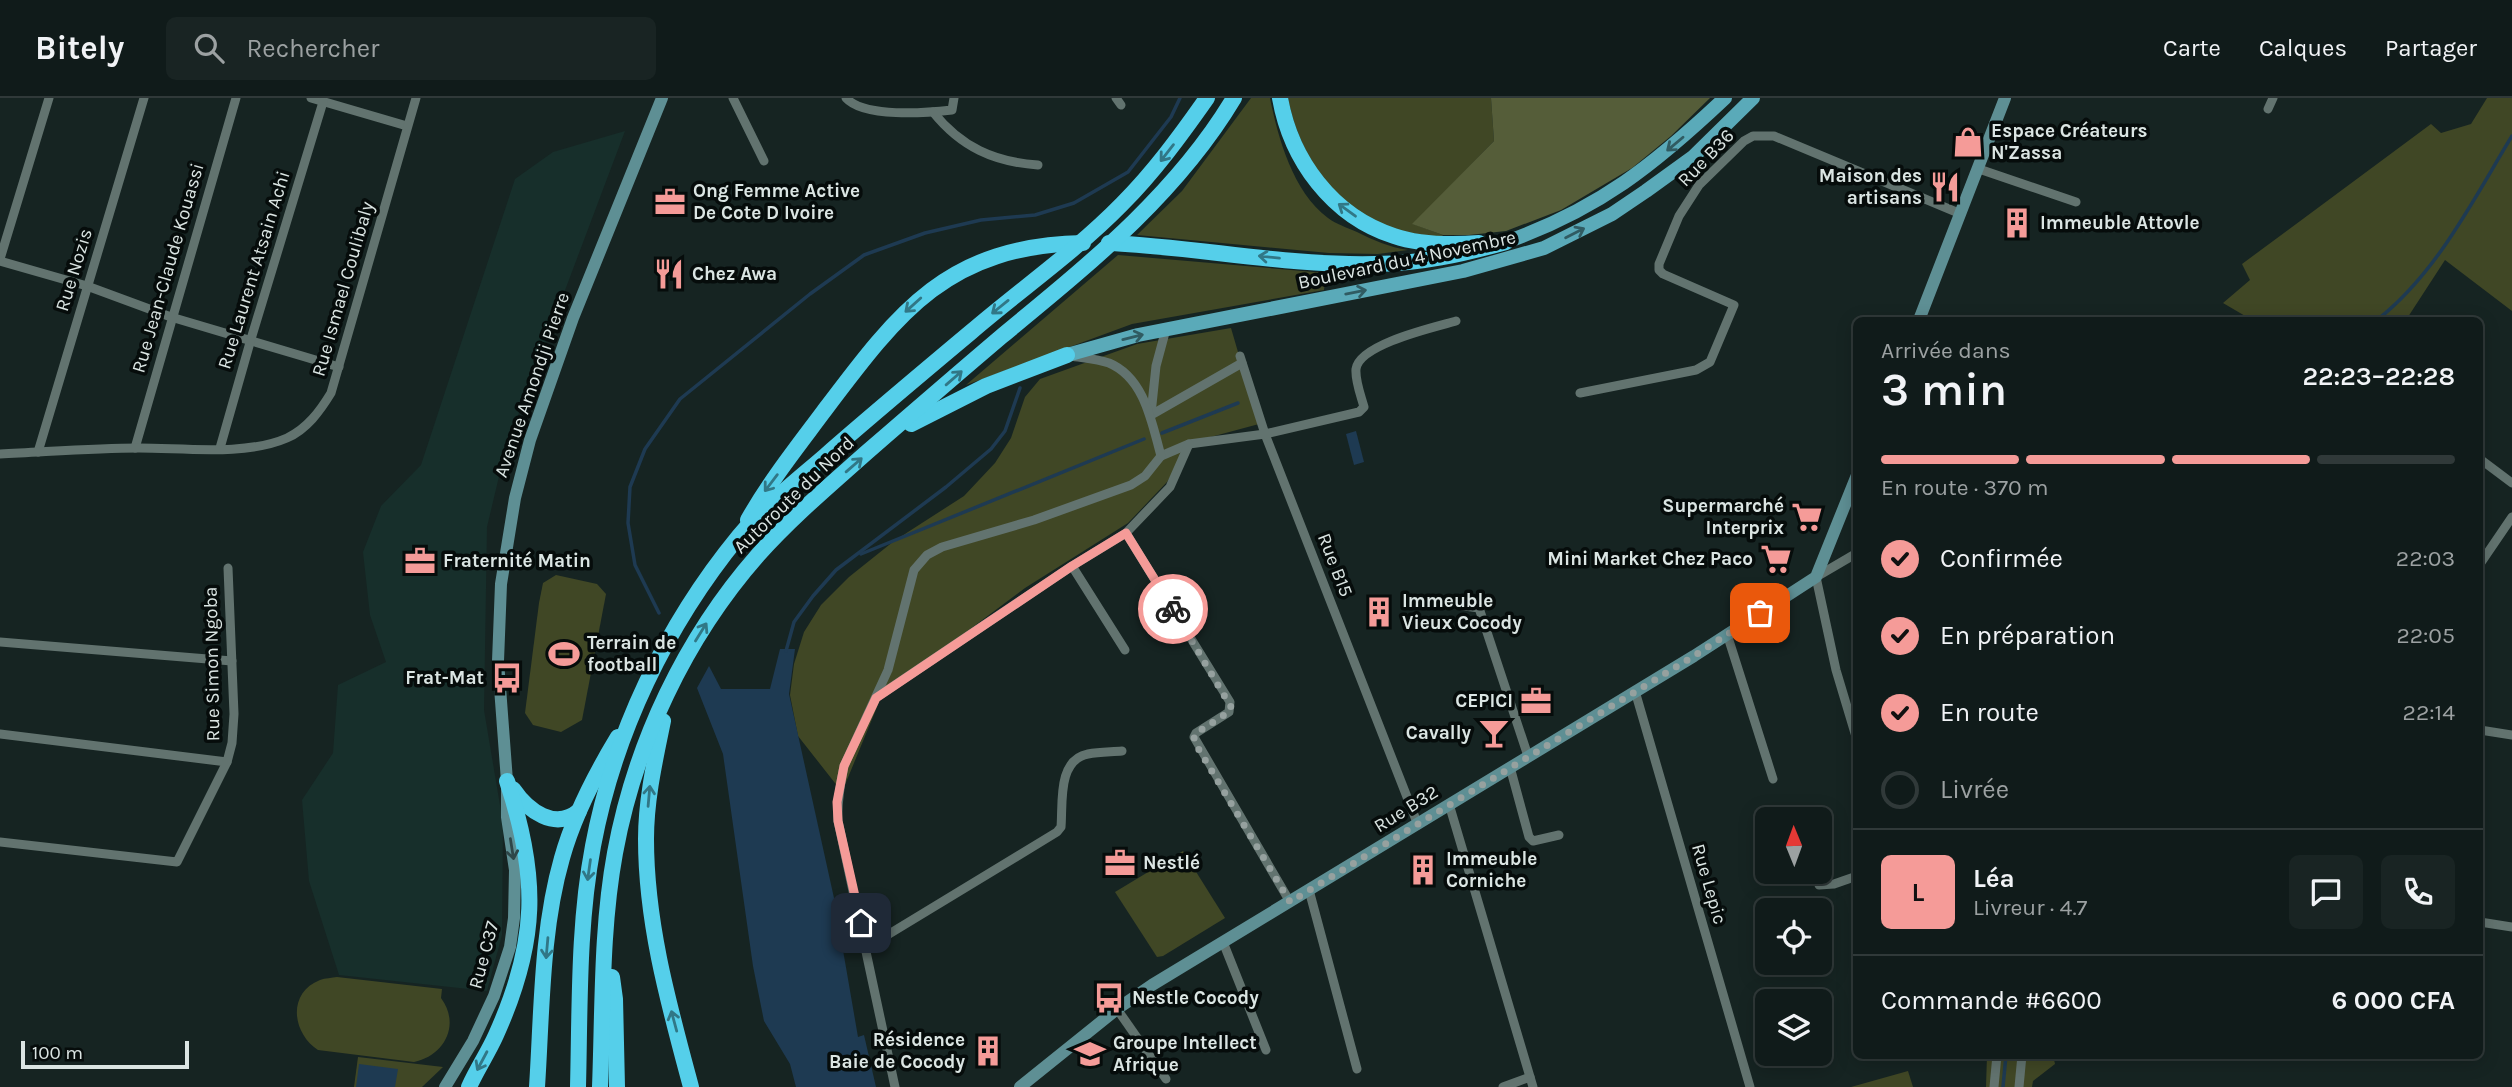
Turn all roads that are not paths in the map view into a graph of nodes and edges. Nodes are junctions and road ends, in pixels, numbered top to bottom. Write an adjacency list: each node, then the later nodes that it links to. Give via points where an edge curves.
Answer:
1 (49, 98): 27 (street)
2 (144, 98): 28 (street, Rue Nozis)
3 (236, 98): 29 (street, Rue Jean-Claude Kouassi)
4 (311, 98): 17 (street)
5 (416, 98): 20 (street, Rue Ismael Coulibaly)
6 (733, 98): 21 (street)
7 (846, 98): 19 (street, via 866,110)
8 (954, 98): 19 (street, via 952,110)
9 (1207, 98): 51 (highway, Autoroute du Nord, one-way to 51, via 1155,169 1121,205 882,406)
10 (1234, 98): 39 (highway, Autoroute du Nord, one-way to 10, via 1131,226 1200,148)
11 (1280, 98): 26 (highway, one-way to 11, via 1413,240 1393,236 1355,216 1315,180 1290,135)
12 (1725, 98): 26 (main road, Boulevard du 4 Novembre, one-way to 26, via 1677,144 1602,198)
13 (1752, 98): 32 (main road, Boulevard du 4 Novembre, one-way to 13, via 1463,271 1544,248 1646,191 1693,157)
14 (2006, 98): 23 (street)
15 (2273, 98): 18 (street)
16 (662, 99): 75 (street, Avenue Amondji Pierre, via 573,318 523,463 506,545 499,623)
17 (323, 102): 20 (street); 33 (street, Rue Laurent Atsain Achi)
18 (2269, 109)
19 (933, 112): 22 (street, via 946,129 990,157)
20 (408, 126): 35 (street, Rue Ismael Coulibaly)
21 (764, 162)
22 (1038, 165)
23 (1979, 169): 24 (street); 25 (street)
24 (2076, 202)
25 (1961, 214): 30 (street); 36 (street, Rue B36, via 1774,136 1754,136 1699,186 1679,216 1659,264 1663,274 1734,305 1710,362 1696,370)
26 (1506, 242): 51 (highway, one-way to 51, via 1460,255 1377,265 1154,245 1066,243 1015,250 974,264 910,307 856,369 771,483)
27 (0, 260): 28 (street)
28 (87, 286): 29 (street); 43 (street, Rue Nozis)
29 (171, 317): 33 (street); 41 (street, Rue Jean-Claude Kouassi)
30 (1920, 317)
31 (1456, 321): 38 (street, via 1395,339 1365,357 1356,369 1360,412)
32 (1166, 330): 34 (main road, Boulevard du 4 Novembre, one-way to 32); 37 (street, via 1156,366)
33 (251, 340): 35 (street); 42 (street, Rue Laurent Atsain Achi)
34 (1067, 355): 37 (street, via 1110,364 1125,374); 39 (highway, via 986,386)
35 (339, 367): 42 (street, Rue Ismael Coulibaly, via 319,412 289,437 268,444)
36 (1580, 393)
37 (1151, 415): 38 (street, Rue B15, via 1241,360); 45 (street)
38 (1265, 434): 40 (street); 78 (street, Rue B15)
39 (884, 438): 63 (highway, Autoroute du Nord, one-way to 39, via 712,614 759,553)
40 (1189, 444): 45 (street); 50 (street, via 1170,487)
41 (135, 448): 42 (street, Rue Ismael Coulibaly); 43 (street, Rue Ismael Coulibaly)
42 (220, 448)
43 (38, 452): 44 (street, Rue Ismael Coulibaly)
44 (0, 454)
45 (1161, 456): 64 (street, via 1131,485 927,555 914,570)
46 (2483, 461): 47 (street)
47 (2512, 483)
48 (1853, 485): 56 (street)
49 (2512, 517): 53 (street)
50 (1126, 533): 54 (street); 84 (street, via 1230,702 1229,712 1194,737)
51 (740, 534): 65 (highway, Autoroute du Nord, via 667,641)
52 (1853, 555): 56 (street, Rue B32)
53 (2483, 561)
54 (1072, 566): 60 (street); 64 (street)
55 (229, 568): 61 (street, Rue Simon Ngoba)
56 (1816, 577): 58 (street, Rue B32); 66 (street)
57 (1457, 605): 71 (street, via 1479,608)
58 (1727, 634): 62 (street, Rue B32); 74 (street)
59 (0, 642): 61 (street)
60 (1125, 650)
61 (232, 661): 72 (street, Rue Simon Ngoba, via 234,714)
62 (1635, 691): 71 (street, Rue B32); 108 (street, Rue Lepic)
63 (668, 692): 87 (highway, Autoroute du Nord, via 624,811); 103 (highway, one-way to 63, via 658,960 647,880 650,786)
64 (876, 698): 89 (street, via 844,766 837,802)
65 (634, 710): 77 (highway); 100 (highway, Autoroute du Nord, one-way to 100, via 593,845 583,931)
66 (1853, 727)
67 (2483, 730): 69 (street)
68 (0, 734): 72 (street)
69 (2512, 735)
70 (1122, 751): 89 (street, via 1076,759 1065,782 1057,832)
71 (1528, 756): 73 (street, Rue B32)
72 (227, 762): 80 (street, Rue Simon Ngoba, via 177,862)
73 (1510, 767): 76 (street, Rue B32); 79 (street, via 1529,837 1533,841)
74 (1773, 779)
75 (507, 781): 77 (highway, via 527,805 548,819 571,818); 97 (street, Rue C37, one-way to 97, via 515,870 510,947 484,1018); 98 (highway, one-way to 98, via 526,844 530,912 517,980)
76 (1449, 804): 78 (street, Rue B32); 95 (street)
77 (579, 811): 99 (highway, one-way to 99, via 554,888)
78 (1418, 825): 83 (street, Rue B32)
79 (1559, 835)
80 (0, 842)
81 (1853, 877): 82 (street)
82 (1819, 885)
83 (1308, 890): 84 (street, Rue B32); 94 (street)
84 (1290, 902): 88 (street, Rue B32)
85 (2483, 923): 86 (street)
86 (2512, 928)
87 (606, 929): 101 (highway, Autoroute du Nord); 102 (highway, via 615,999)
88 (1223, 942): 90 (street, Rue B32); 91 (street)
89 (866, 948): 104 (street)
90 (1117, 1009): 96 (street); 105 (street, Rue B32)
91 (1266, 1050)
92 (1997, 1059): 109 (street)
93 (2022, 1059): 110 (street)
94 (1357, 1069)
95 (1531, 1077): 106 (street); 107 (street)
96 (1166, 1079)
97 (445, 1087)
98 (469, 1087)
99 (537, 1087)
100 (578, 1087)
101 (600, 1087)
102 (617, 1087)
103 (691, 1087)
104 (895, 1087)
105 (1020, 1087)
106 (1503, 1087)
107 (1533, 1087)
108 (1750, 1087)
109 (1994, 1087)
110 (2019, 1087)

